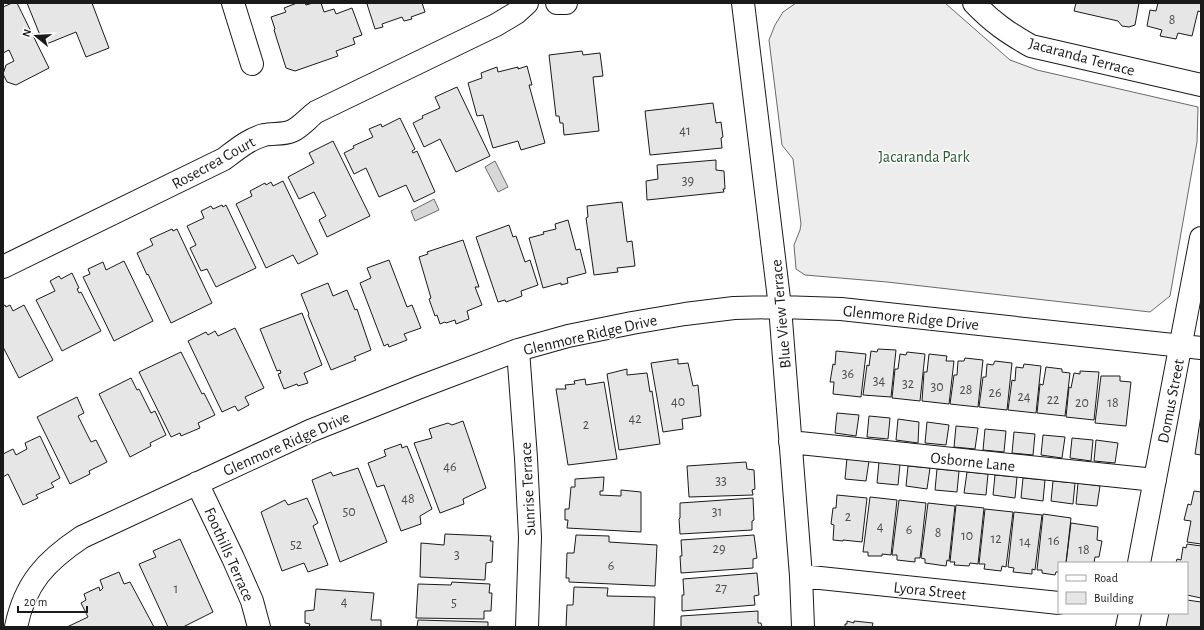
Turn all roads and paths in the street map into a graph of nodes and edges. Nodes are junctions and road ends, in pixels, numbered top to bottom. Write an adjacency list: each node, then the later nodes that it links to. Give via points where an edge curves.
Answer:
1 (233, 3): 7 (street)
2 (527, 3): 10 (street, Rosecrea Court, via 496,25 316,112 292,131 254,138 224,159)
3 (557, 3): 4 (street)
4 (566, 3)
5 (743, 3): 11 (street, Blue View Terrace)
6 (974, 3): 8 (street, Jacaranda Terrace, via 1006,32 1031,46)
7 (252, 64)
8 (1201, 85)
9 (1201, 238): 12 (street, Domus Street)
10 (3, 267)
11 (780, 306): 12 (street, Glenmore Ridge Drive, via 841,309); 13 (street, Glenmore Ridge Drive, via 734,308 632,323 568,336); 14 (street, Blue View Terrace)
12 (1191, 347): 15 (street, Domus Street)
13 (518, 350): 16 (street, Glenmore Ridge Drive, via 310,431); 23 (street, Sunrise Terrace, via 530,537)
14 (790, 442): 15 (street, Osborne Lane); 18 (street, Blue View Terrace)
15 (1155, 480): 17 (street, Domus Street)
16 (197, 483): 21 (street, Glenmore Ridge Drive, via 82,537 62,551 42,570); 22 (street, Foothills Terrace, via 234,558 252,601)
17 (1139, 562)
18 (802, 576): 19 (street, Lyora Street); 24 (street, Blue View Terrace)
19 (1058, 603)
20 (1130, 614): 25 (street)
21 (13, 616)
22 (259, 627)
23 (527, 627)
24 (803, 627)
25 (1127, 627)

